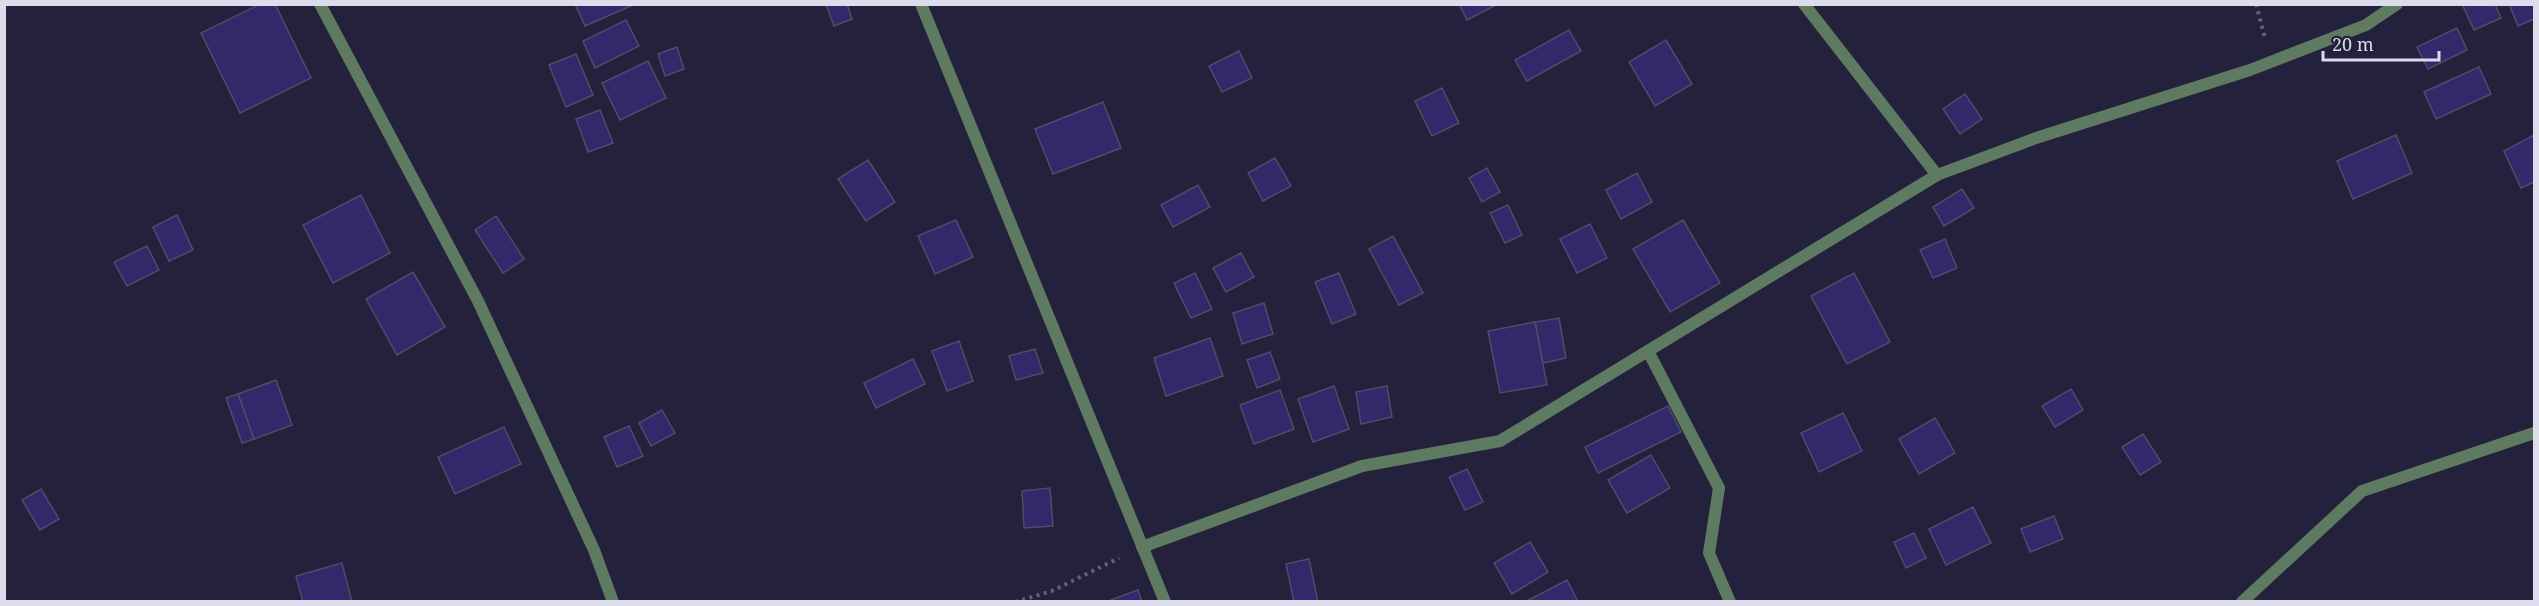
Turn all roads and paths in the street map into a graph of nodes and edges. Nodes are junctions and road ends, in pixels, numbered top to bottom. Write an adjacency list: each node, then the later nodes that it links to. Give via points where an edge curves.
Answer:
1 (320, 4): 11 (street, via 478,301 594,550)
2 (921, 4): 10 (street)
3 (1804, 4): 7 (street)
4 (2256, 4): 6 (path)
5 (2397, 4): 6 (street, via 2366,25)
6 (2272, 62): 7 (street, via 2036,138)
7 (1937, 175): 8 (street)
8 (1648, 351): 10 (street, via 1500,441 1362,466); 14 (street, via 1719,488 1709,553)
9 (2535, 433): 15 (street, via 2362,491)
10 (1142, 547): 12 (path, via 1052,591); 13 (street)
11 (613, 602)
12 (1015, 602)
13 (1165, 602)
14 (1730, 602)
15 (2242, 602)

